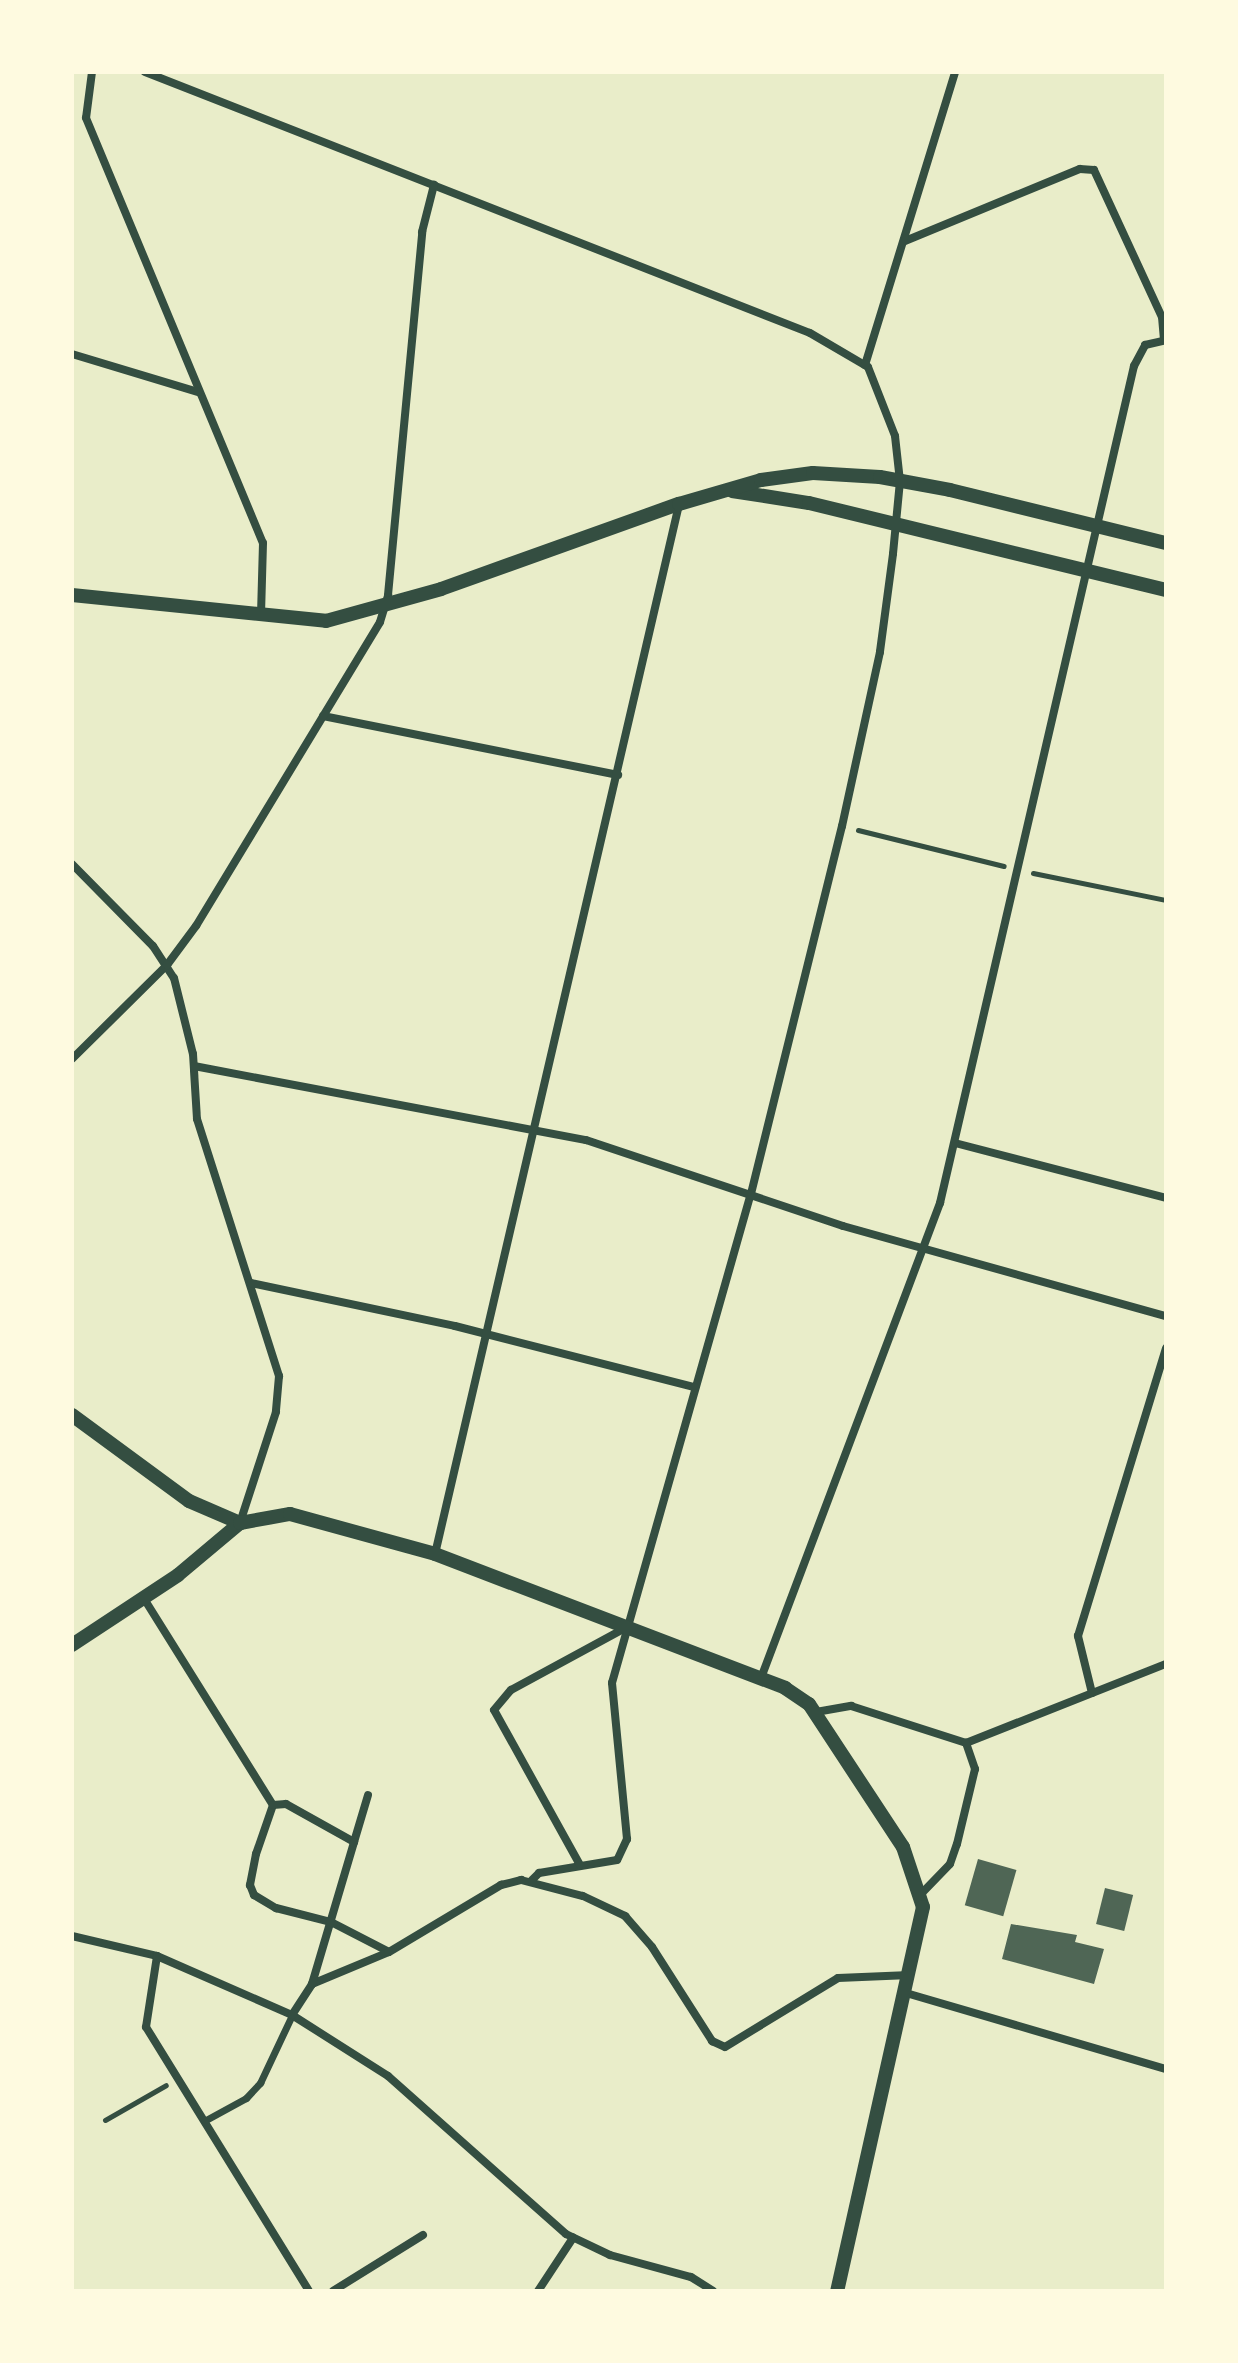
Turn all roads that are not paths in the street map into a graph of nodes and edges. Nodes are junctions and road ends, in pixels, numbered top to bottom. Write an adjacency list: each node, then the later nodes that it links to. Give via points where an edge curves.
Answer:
1 (92, 72): 9 (street, via 86,118)
2 (145, 72): 4 (street)
3 (955, 72): 5 (street)
4 (434, 185): 8 (street, via 776,318); 19 (street, via 422,232)
5 (905, 241): 6 (street, via 1080,169 1094,170 1162,317); 8 (street)
6 (1165, 340): 14 (street, via 1149,342 1136,359)
7 (72, 354): 9 (street)
8 (865, 365): 10 (street, via 889,414)
9 (198, 392): 20 (street, via 263,543)
10 (900, 481): 11 (street, via 804,474); 13 (street); 14 (street)
11 (727, 490): 12 (street); 13 (street)
12 (679, 504): 19 (street); 22 (street)
13 (896, 524): 16 (street); 29 (street, via 868,709)
14 (1096, 526): 15 (street); 16 (street)
15 (1166, 543)
16 (1086, 571): 17 (street); 28 (street)
17 (1166, 590)
18 (72, 595): 20 (street)
19 (384, 608): 20 (street, via 326,621); 21 (street)
20 (261, 617)
21 (323, 716): 22 (street); 24 (street)
22 (618, 775): 27 (street)
23 (72, 864): 24 (street)
24 (167, 965): 25 (street); 26 (street)
25 (72, 1059)
26 (194, 1066): 27 (street); 32 (street, via 197,1119)
27 (538, 1130): 29 (street); 34 (street)
28 (955, 1143): 30 (street); 31 (street)
29 (751, 1193): 31 (street); 36 (street)
30 (1166, 1198)
31 (923, 1249): 33 (street); 44 (street)
32 (251, 1283): 34 (street); 38 (street, via 280,1392)
33 (1166, 1316)
34 (489, 1334): 36 (street); 39 (street)
35 (1166, 1348): 45 (street, via 1078,1636)
36 (695, 1387): 41 (street)
37 (72, 1415): 38 (street, via 189,1501)
38 (240, 1523): 39 (street, via 277,1514 308,1516); 40 (street)
39 (435, 1554): 41 (street)
40 (143, 1597): 42 (street); 49 (street)
41 (625, 1628): 44 (street); 51 (street, via 611,1696 627,1839 617,1860); 51 (street, via 511,1690 494,1710)
42 (72, 1645)
43 (1166, 1664): 45 (street)
44 (761, 1678): 46 (street, via 785,1688)
45 (1092, 1693): 47 (street)
46 (816, 1712): 47 (street, via 851,1706); 53 (street, via 903,1847)
47 (966, 1743): 53 (street, via 975,1769 957,1844 950,1864)
48 (368, 1795): 50 (street)
49 (273, 1805): 50 (street, via 286,1804); 54 (street, via 260,1838 252,1892 273,1907)
50 (354, 1842): 54 (street)
51 (580, 1865): 52 (street, via 539,1873)
52 (532, 1880): 56 (street, via 501,1885); 58 (street, via 625,1916 652,1947 712,2041 725,2047 838,1978)
53 (922, 1893): 58 (street, via 922,1923)
54 (331, 1922): 56 (street); 59 (street)
55 (72, 1936): 57 (street)
56 (389, 1952): 59 (street)
57 (157, 1956): 61 (street); 63 (street, via 145,2021)
58 (910, 1975): 60 (street)
59 (312, 1984): 61 (street)
60 (906, 1993): 62 (street); 70 (street)
61 (292, 2015): 63 (street, via 260,2083 246,2098); 65 (street, via 388,2076)
62 (1166, 2069)
63 (204, 2121): 66 (street)
64 (423, 2235): 67 (street)
65 (573, 2238): 68 (street); 69 (street, via 610,2255 682,2274)
66 (309, 2291)
67 (333, 2291)
68 (538, 2291)
69 (713, 2291)
70 (837, 2291)

